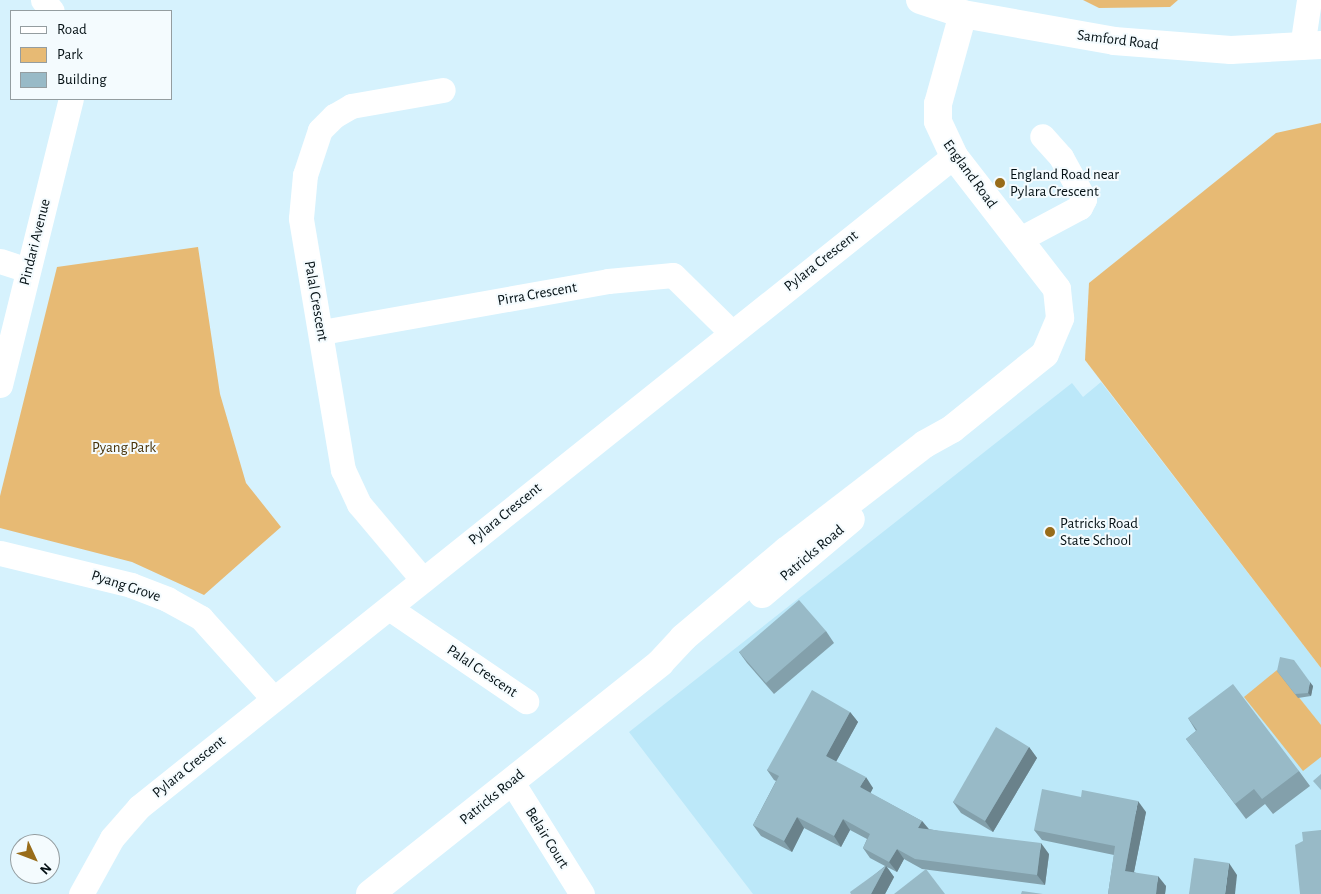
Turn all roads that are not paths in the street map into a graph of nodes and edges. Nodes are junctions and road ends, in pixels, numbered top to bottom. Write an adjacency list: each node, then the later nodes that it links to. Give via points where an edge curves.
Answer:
1 (43, 0): 4 (street)
2 (920, 0): 5 (main road, Samford Road)
3 (1309, 0): 6 (street)
4 (51, 10)
5 (963, 14): 6 (main road, Samford Road, via 1166,46); 10 (main road, England Road, via 938,104 944,141)
6 (1312, 46)
7 (443, 90): 15 (street, Palal Crescent, via 351,106 320,130 305,175 301,218)
8 (71, 100): 13 (street, Pindari Avenue)
9 (1042, 136): 11 (street, via 1070,171 1084,199 1080,207)
10 (954, 156): 11 (main road, England Road); 16 (street, Pylara Crescent)
11 (1020, 238): 14 (main road, England Road, via 1057,289)
12 (0, 261): 13 (street)
13 (28, 270): 17 (street, Pindari Avenue)
14 (1060, 318): 23 (main road, Patricks Road, via 1045,354 952,429 925,444 792,546 683,638 660,663)
15 (322, 332): 16 (street, Pirra Crescent, via 608,281 673,275); 19 (street, Palal Crescent, via 343,470 359,504)
16 (731, 332): 19 (street, Pylara Crescent)
17 (0, 385)
18 (0, 553): 21 (street, Pyang Grove, via 131,584 167,599 201,618)
19 (423, 580): 20 (street, Pylara Crescent)
20 (389, 608): 21 (street, Pylara Crescent); 22 (street, Palal Crescent)
21 (273, 698): 24 (street, Pylara Crescent, via 139,807 112,838)
22 (526, 700)
23 (512, 782): 25 (main road, Patricks Road); 26 (street, Belair Court)
24 (81, 894)
25 (370, 894)
26 (582, 894)

